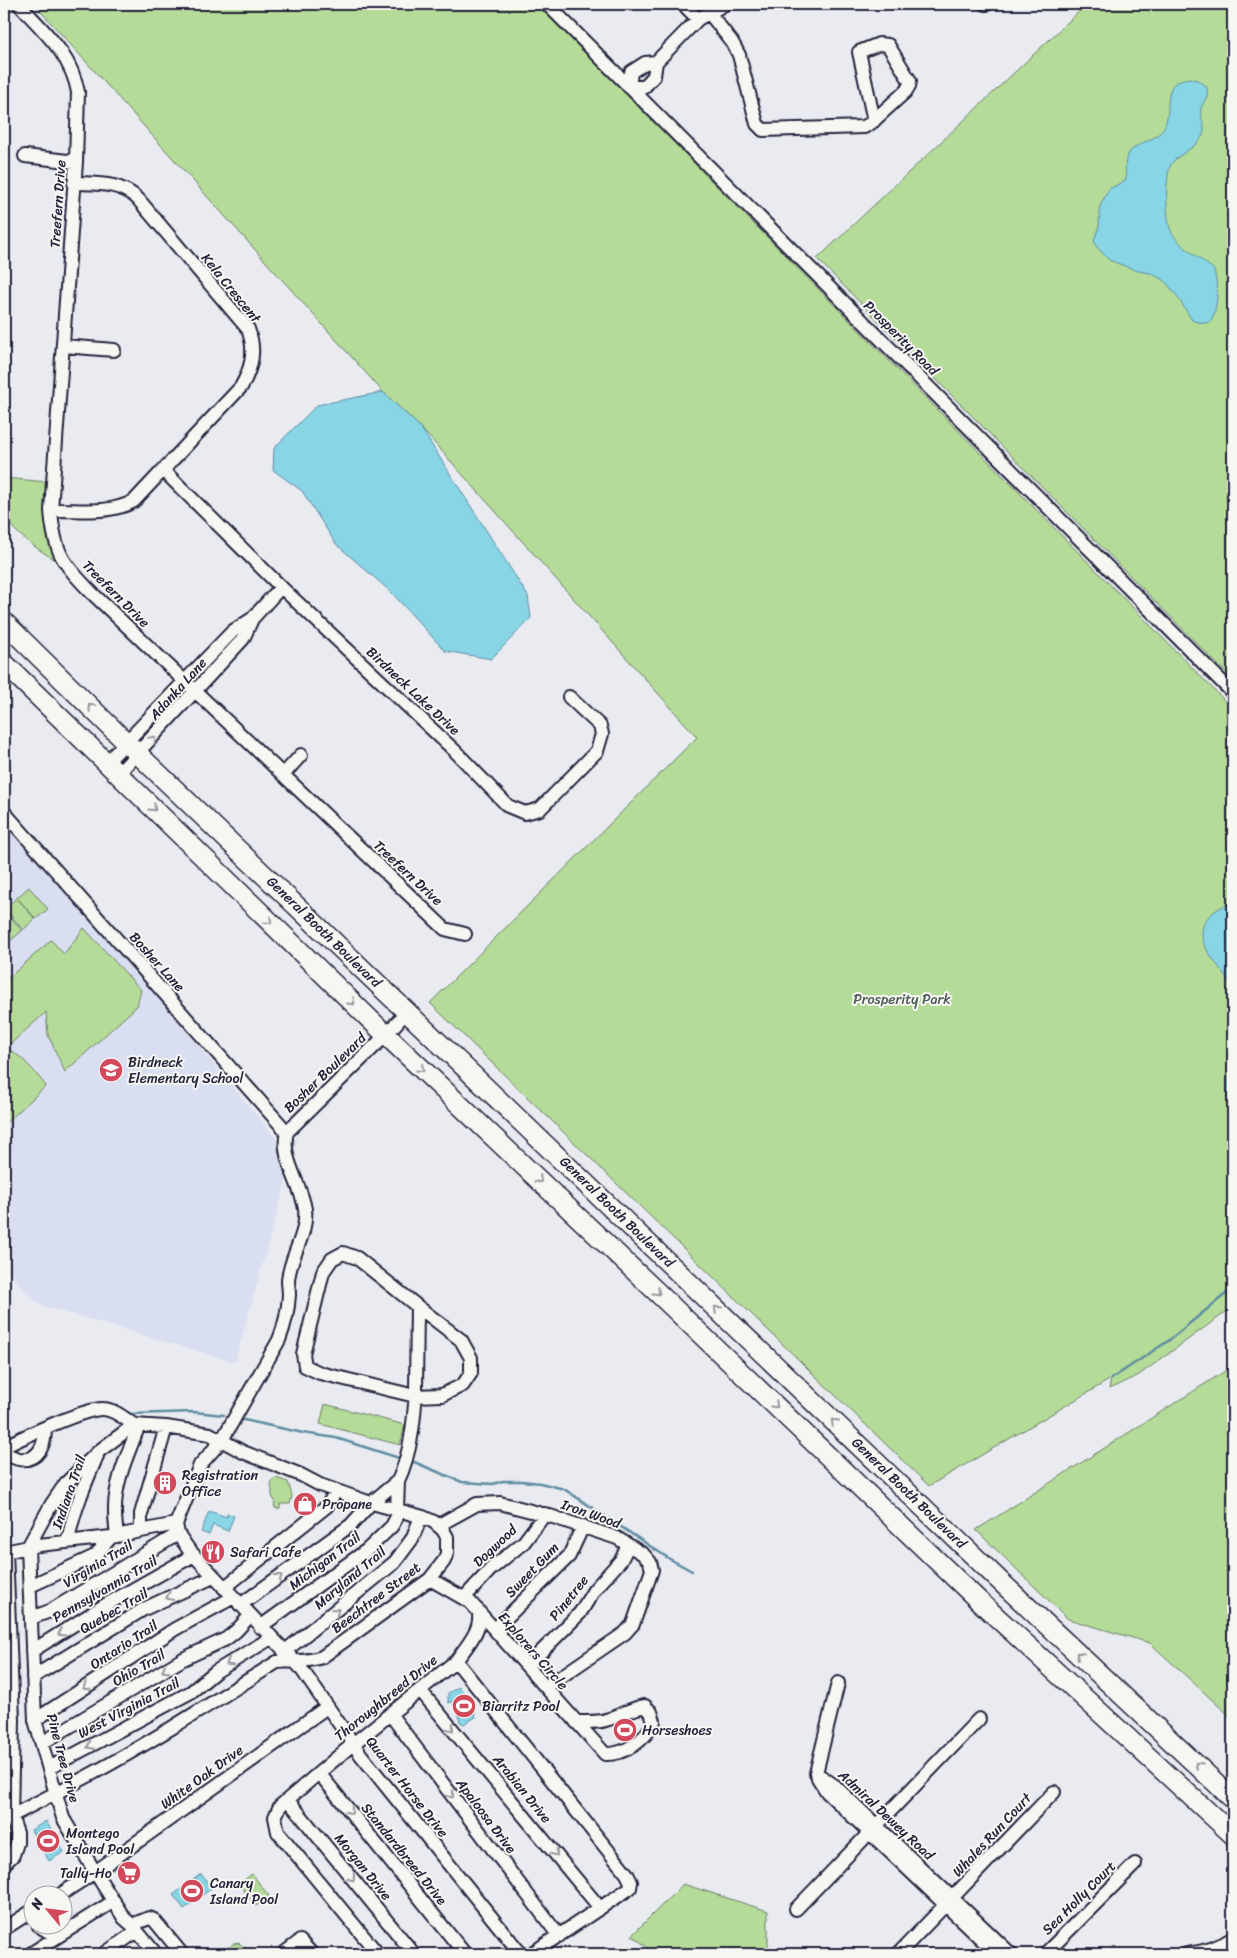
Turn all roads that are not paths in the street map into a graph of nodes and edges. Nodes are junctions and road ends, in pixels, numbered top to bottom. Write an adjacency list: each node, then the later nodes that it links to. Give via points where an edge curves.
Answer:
1 (19, 4): 10 (street, Treefern Drive, via 58,47 72,68 78,92)
2 (547, 4): 7 (street, Prosperity Road)
3 (683, 4): 5 (street)
4 (725, 4): 5 (street)
5 (704, 17): 6 (street); 8 (street, via 732,42 739,55 757,124 763,130 864,127)
6 (656, 62): 7 (street, via 645,63 631,72); 7 (street, via 654,76 644,87)
7 (629, 87): 22 (street, Prosperity Road)
8 (874, 121): 8 (street, via 909,86 910,81 888,45 883,43 859,52)
9 (25, 156): 10 (street)
10 (76, 162): 11 (street, Treefern Drive)
11 (74, 183): 12 (street, Treefern Drive); 14 (street, Kela Crescent, via 120,186 128,190 248,329 252,339 250,372 241,387)
12 (63, 346): 13 (street); 15 (street, Treefern Drive)
13 (114, 350)
14 (164, 471): 15 (street, Kela Crescent, via 134,501 123,507 113,510); 16 (street, Birdneck Lake Drive)
15 (51, 510): 20 (street, Treefern Drive, via 54,540 70,570)
16 (281, 587): 17 (street, Adanka Lane); 23 (street, Birdneck Lake Drive, via 515,810 525,813 540,809 597,751 602,734 600,726)
17 (252, 619): 20 (street, Adanka Lane, via 233,631); 21 (street, Adanka Lane, via 243,639)
18 (4, 622): 24 (highway, General Booth Boulevard, one-way to 18)
19 (4, 663): 26 (highway)
20 (185, 682): 21 (street, Treefern Drive); 24 (street, Adanka Lane)
21 (195, 692): 24 (street, Adanka Lane, one-way to 21); 27 (street, Treefern Drive)
22 (1233, 693)
23 (570, 697)
24 (132, 748): 26 (street, Adanka Lane); 30 (highway, General Booth Boulevard)
25 (301, 755): 27 (street)
26 (113, 768): 31 (highway, one-way to 31)
27 (283, 775): 29 (street, Treefern Drive, via 445,929)
28 (4, 812): 32 (street, Bosher Lane)
29 (465, 934)
30 (407, 1011): 31 (street, Bosher Boulevard); 96 (highway, General Booth Boulevard, one-way to 30, via 1001,1582)
31 (386, 1035): 32 (street, Bosher Boulevard); 100 (highway, one-way to 100, via 978,1600)
32 (287, 1132): 38 (street, Bosher Boulevard, via 286,1150 305,1209 306,1223 288,1280 285,1326)
33 (417, 1306): 34 (street); 34 (street, via 461,1340 471,1358 471,1373 463,1385 442,1395); 34 (street, via 357,1258 343,1253 332,1259 322,1272 303,1354 305,1366 312,1370)
34 (415, 1396): 42 (street, via 412,1432)
35 (137, 1425): 36 (street); 37 (street, via 103,1409 80,1414); 40 (street); 52 (street, via 116,1497)
36 (166, 1426): 38 (street, via 210,1434); 51 (street, via 141,1514)
37 (45, 1429): 39 (street); 41 (street, via 41,1449 30,1459)
38 (222, 1440): 43 (street); 50 (street, via 200,1465)
39 (4, 1447)
40 (99, 1452): 53 (street, Indiana Trail, via 82,1493); 55 (street, via 66,1483)
41 (4, 1453)
42 (398, 1481): 44 (street); 45 (street)
43 (336, 1491): 44 (street); 62 (street, via 327,1506)
44 (371, 1503): 45 (street); 62 (street, one-way to 44, via 351,1525)
45 (399, 1510): 47 (street); 68 (street, Michigan Trail, via 392,1526 367,1550)
46 (545, 1514): 48 (street, Iron Wood, via 500,1503 477,1504); 49 (street, Iron Wood); 63 (street, Dogwood, via 524,1542 491,1569)
47 (421, 1516): 48 (street); 73 (street, Maryland Trail, one-way to 47, via 395,1562 412,1539)
48 (439, 1525): 59 (street, Beechtree Street, via 447,1537 447,1553)
49 (583, 1526): 54 (street, Iron Wood); 69 (street, Sweet Gum, via 569,1556)
50 (177, 1529): 51 (street); 57 (street, Quarter Horse Drive); 67 (street, Virginia Trail, via 50,1611)
51 (141, 1531): 52 (street)
52 (114, 1536): 53 (street); 60 (street, via 95,1556)
53 (68, 1542): 55 (street)
54 (626, 1544): 75 (street, Pinetree, via 621,1560 594,1590 580,1613); 79 (street, Iron Wood, via 643,1554 652,1570 633,1624 625,1633)
55 (28, 1547): 56 (street); 60 (street, Pine Tree Drive)
56 (5, 1552): 61 (street)
57 (194, 1555): 58 (street, Quarter Horse Drive); 72 (street, Pennsylvannia Trail, one-way to 72)
58 (213, 1576): 62 (street, Quarter Horse Drive); 77 (street, Quebec Trail, one-way to 77, via 144,1610)
59 (430, 1578): 63 (street, Explorers Circle); 73 (street, Beechtree Street, via 322,1657 308,1662)
60 (30, 1586): 67 (street, Pine Tree Drive)
61 (6, 1590): 66 (street)
62 (232, 1597): 65 (street, Quarter Horse Drive); 85 (street, Ontario Trail, one-way to 85, via 175,1629)
63 (464, 1598): 64 (street, Explorers Circle)
64 (478, 1610): 69 (street, Explorers Circle); 74 (street, via 480,1617 472,1639)
65 (250, 1616): 68 (street, Quarter Horse Drive); 88 (street, Ohio Trail, one-way to 88, via 226,1639 183,1659)
66 (6, 1618): 71 (street)
67 (31, 1618): 72 (street, Pine Tree Drive)
68 (260, 1627): 70 (street, Quarter Horse Drive)
69 (495, 1629): 75 (street, Explorers Circle)
70 (271, 1638): 73 (street, Quarter Horse Drive); 91 (street, West Virginia Trail, one-way to 91, via 215,1672 191,1692)
71 (7, 1647): 76 (street)
72 (32, 1651): 77 (street, Pine Tree Drive)
73 (288, 1656): 82 (street, Quarter Horse Drive); 93 (street, Beechtree Street, via 142,1745)
74 (456, 1661): 80 (street, Thoroughbreed Drive); 107 (street, Thoroughbreed Drive, via 627,1874 630,1888)
75 (527, 1666): 79 (street, Explorers Circle)
76 (7, 1668): 81 (street)
77 (33, 1677): 85 (street, Pine Tree Drive)
78 (838, 1683): 99 (street, Admiral Dewey Road, via 816,1773 835,1786)
79 (546, 1687): 86 (street, Explorers Circle)
80 (420, 1690): 83 (street, Thoroughbreed Drive); 107 (street, Arabian Drive, one-way to 107)
81 (8, 1694): 87 (street)
82 (327, 1707): 89 (street, Quarter Horse Drive); 103 (street, White Oak Drive)
83 (390, 1714): 89 (street, Thoroughbreed Drive); 113 (street, Apaloosa Drive, one-way to 113)
84 (978, 1719): 99 (street)
85 (35, 1720): 88 (street, Pine Tree Drive)
86 (576, 1722): 86 (street, Explorers Circle, via 608,1720 645,1706 654,1721 645,1738 615,1754 605,1754)
87 (8, 1726): 90 (street)
88 (42, 1743): 91 (street, Pine Tree Drive)
89 (354, 1744): 92 (street, Thoroughbreed Drive); 125 (street, Quarter Horse Drive)
90 (8, 1760): 95 (street)
91 (49, 1768): 93 (street, Pine Tree Drive)
92 (319, 1773): 97 (street, Thoroughbreed Drive); 124 (street, Standardbreed Drive, one-way to 124)
93 (56, 1792): 98 (street, Beechtree Street); 103 (street, Pine Tree Drive, via 63,1818)
94 (1054, 1792): 106 (street, Whales Run Court)
95 (7, 1793): 98 (street)
96 (1233, 1799)
97 (288, 1800): 122 (street, Thoroughbreed Drive, via 280,1806 275,1817 278,1832); 123 (street, Morgan Drive, one-way to 123)
98 (7, 1818): 101 (street, via 17,1833 17,1843 13,1855)
99 (873, 1829): 106 (street, Admiral Dewey Road); 108 (street)
100 (1233, 1836)
101 (4, 1864)
102 (1135, 1864): 130 (street, Sea Holly Court)
103 (95, 1872): 104 (street, White Oak Drive); 105 (street, Pine Tree Drive)
104 (72, 1887)
105 (114, 1901): 111 (street, Pine Tree Drive); 114 (street)
106 (950, 1902): 127 (street, Whales Run Court); 128 (street, Admiral Dewey Road); 129 (street, Admiral Dewey Road)
107 (600, 1908): 113 (street, Thoroughbreed Drive)
108 (796, 1909)
109 (22, 1920): 110 (street)
110 (4, 1929)
111 (134, 1929): 117 (street); 118 (street, Pine Tree Drive); 119 (street, via 150,1918 154,1920)
112 (53, 1936): 114 (street)
113 (559, 1936): 126 (street, Thoroughbreed Drive)
114 (56, 1938): 116 (street)
115 (1233, 1938): 131 (street, via 1222,1946)
116 (30, 1954)
117 (104, 1954)
118 (156, 1954)
119 (182, 1954)
120 (283, 1954): 121 (street, via 300,1941)
121 (312, 1954)
122 (378, 1954)
123 (414, 1954)
124 (465, 1954)
125 (521, 1954)
126 (531, 1954)
127 (898, 1954)
128 (997, 1954)
129 (1011, 1954)
130 (1045, 1954)
131 (1188, 1954)

